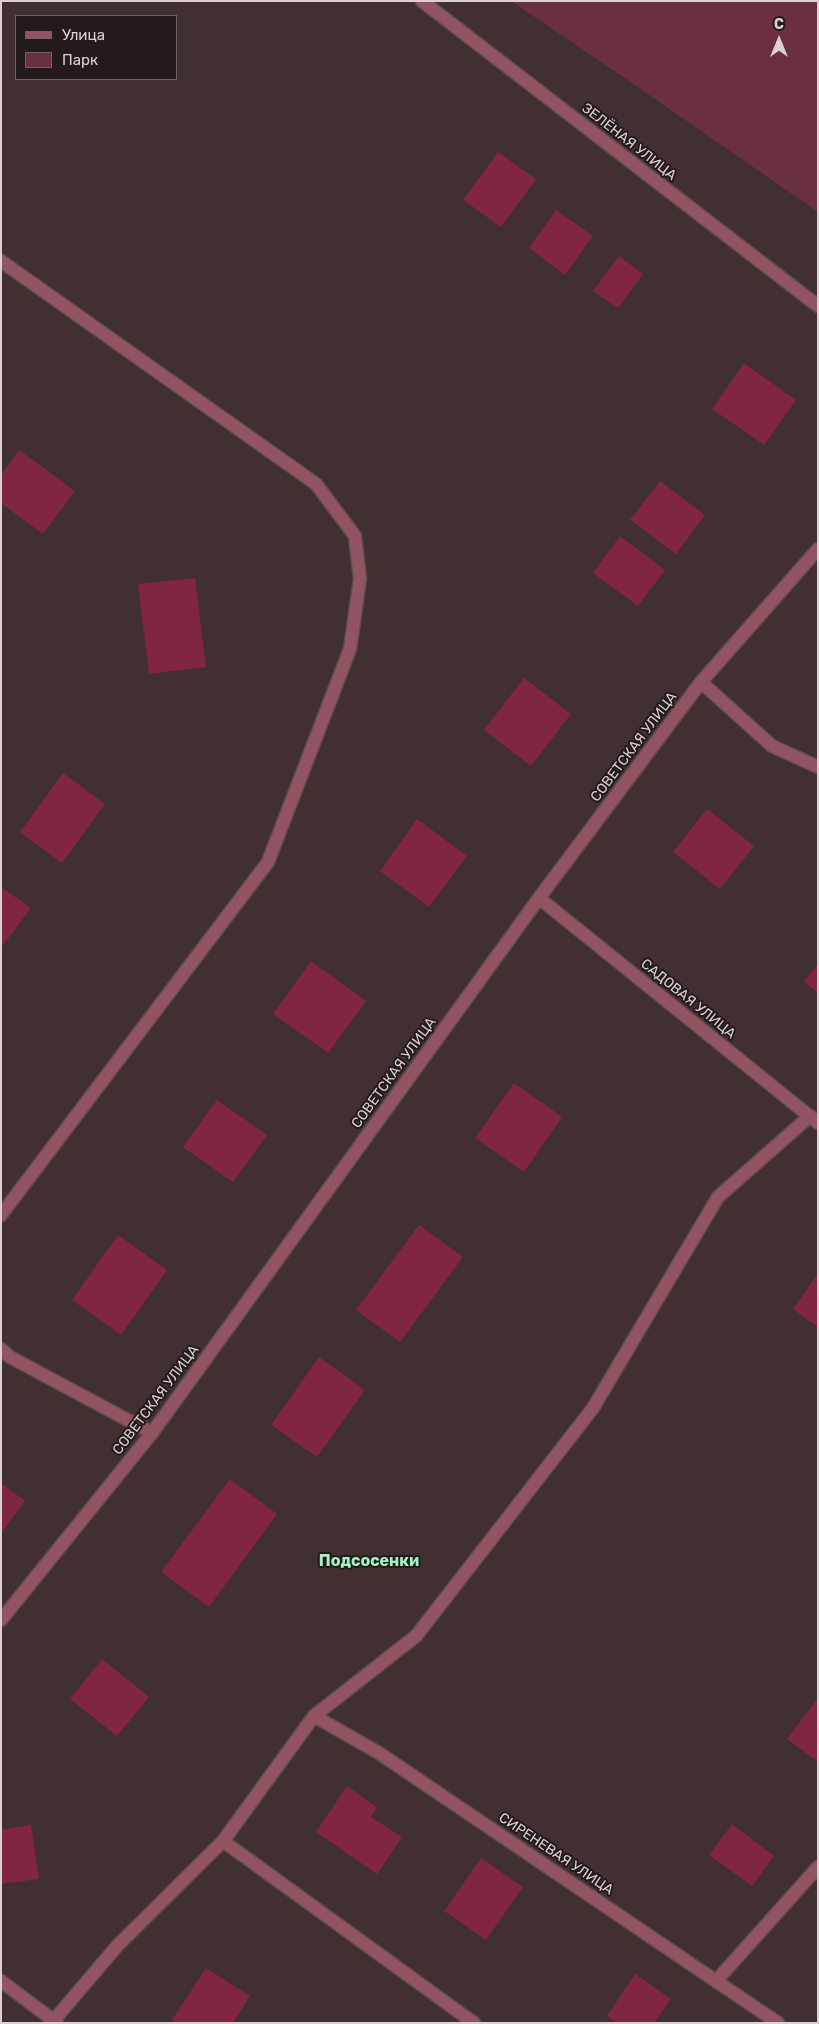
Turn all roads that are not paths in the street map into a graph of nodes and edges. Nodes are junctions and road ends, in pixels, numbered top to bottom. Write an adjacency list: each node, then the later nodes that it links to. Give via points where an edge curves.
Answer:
1 (422, 1): 3 (street, ЗЕЛЁНАЯ УЛИЦА)
2 (1, 262): 9 (street, via 316,484 355,536 360,579 350,649 268,862)
3 (818, 306)
4 (818, 550): 5 (street, СОВЕТСКАЯ УЛИЦА)
5 (701, 682): 6 (street, via 772,746); 7 (street, СОВЕТСКАЯ УЛИЦА)
6 (818, 767)
7 (539, 898): 8 (street, САДОВАЯ УЛИЦА); 11 (street, СОВЕТСКАЯ УЛИЦА)
8 (814, 1120): 13 (street, via 718,1197 593,1408 416,1636)
9 (1, 1215)
10 (1, 1349): 11 (street, via 10,1357)
11 (152, 1433): 12 (street, СОВЕТСКАЯ УЛИЦА)
12 (1, 1620)
13 (314, 1716): 14 (street); 17 (street, СИРЕНЕВАЯ УЛИЦА, via 379,1753)
14 (223, 1841): 18 (street, via 118,1945); 19 (street)
15 (818, 1866): 17 (street)
16 (1, 1981): 18 (street)
17 (716, 1981): 20 (street, СИРЕНЕВАЯ УЛИЦА)
18 (56, 2022)
19 (474, 2023)
20 (778, 2023)

